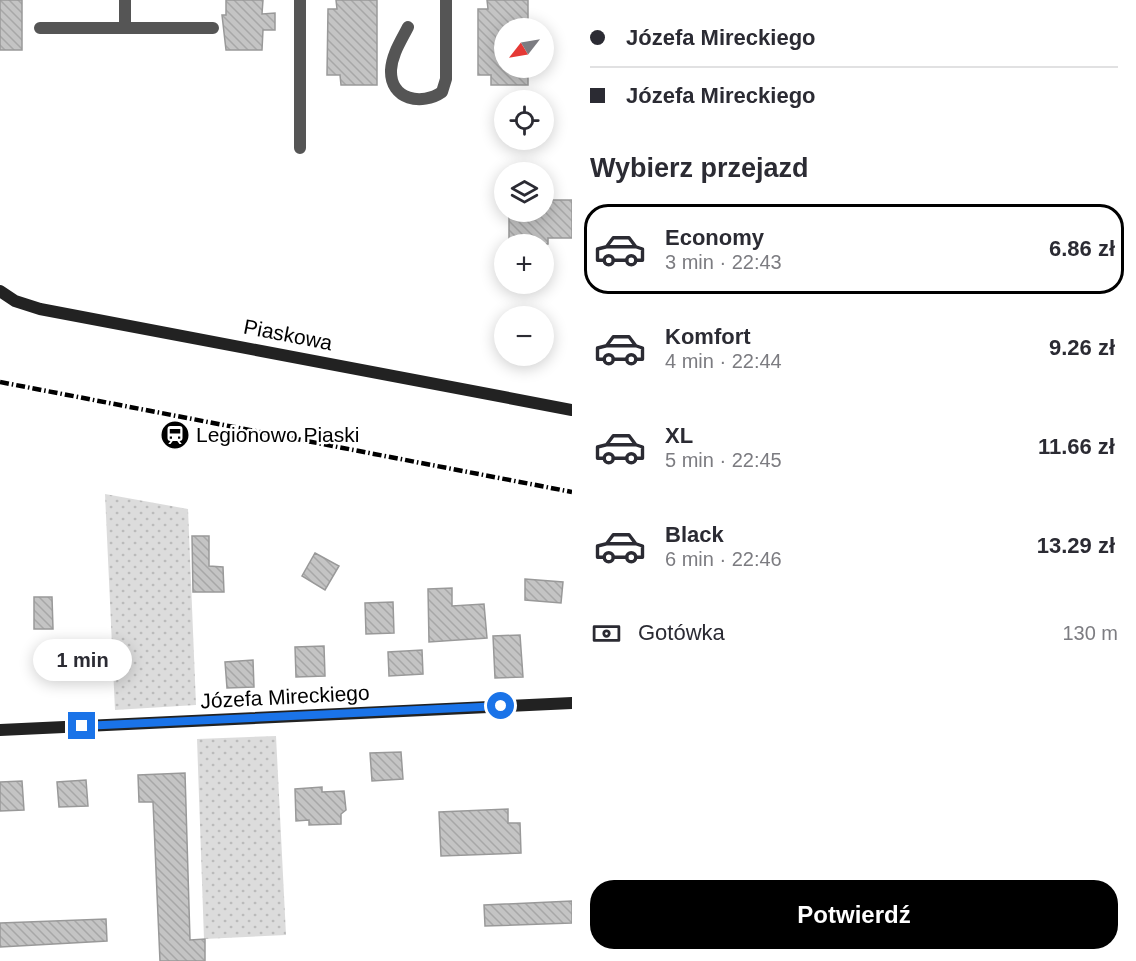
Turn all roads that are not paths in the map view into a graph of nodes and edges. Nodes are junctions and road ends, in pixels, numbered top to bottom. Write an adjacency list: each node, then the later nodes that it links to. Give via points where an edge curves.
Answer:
1 (125, 0): 6 (street)
2 (300, 0): 8 (street)
3 (446, 0): 4 (street, via 446,79 442,92 430,98 416,100 404,96 394,84 391,71 395,51)
4 (408, 27)
5 (40, 28): 6 (street)
6 (125, 28): 7 (street)
7 (213, 28)
8 (300, 148)
9 (0, 291): 10 (street, Piaskowa, via 40,309)
10 (572, 410)
11 (572, 702): 12 (street, Józefa Mireckiego)
12 (0, 730)

